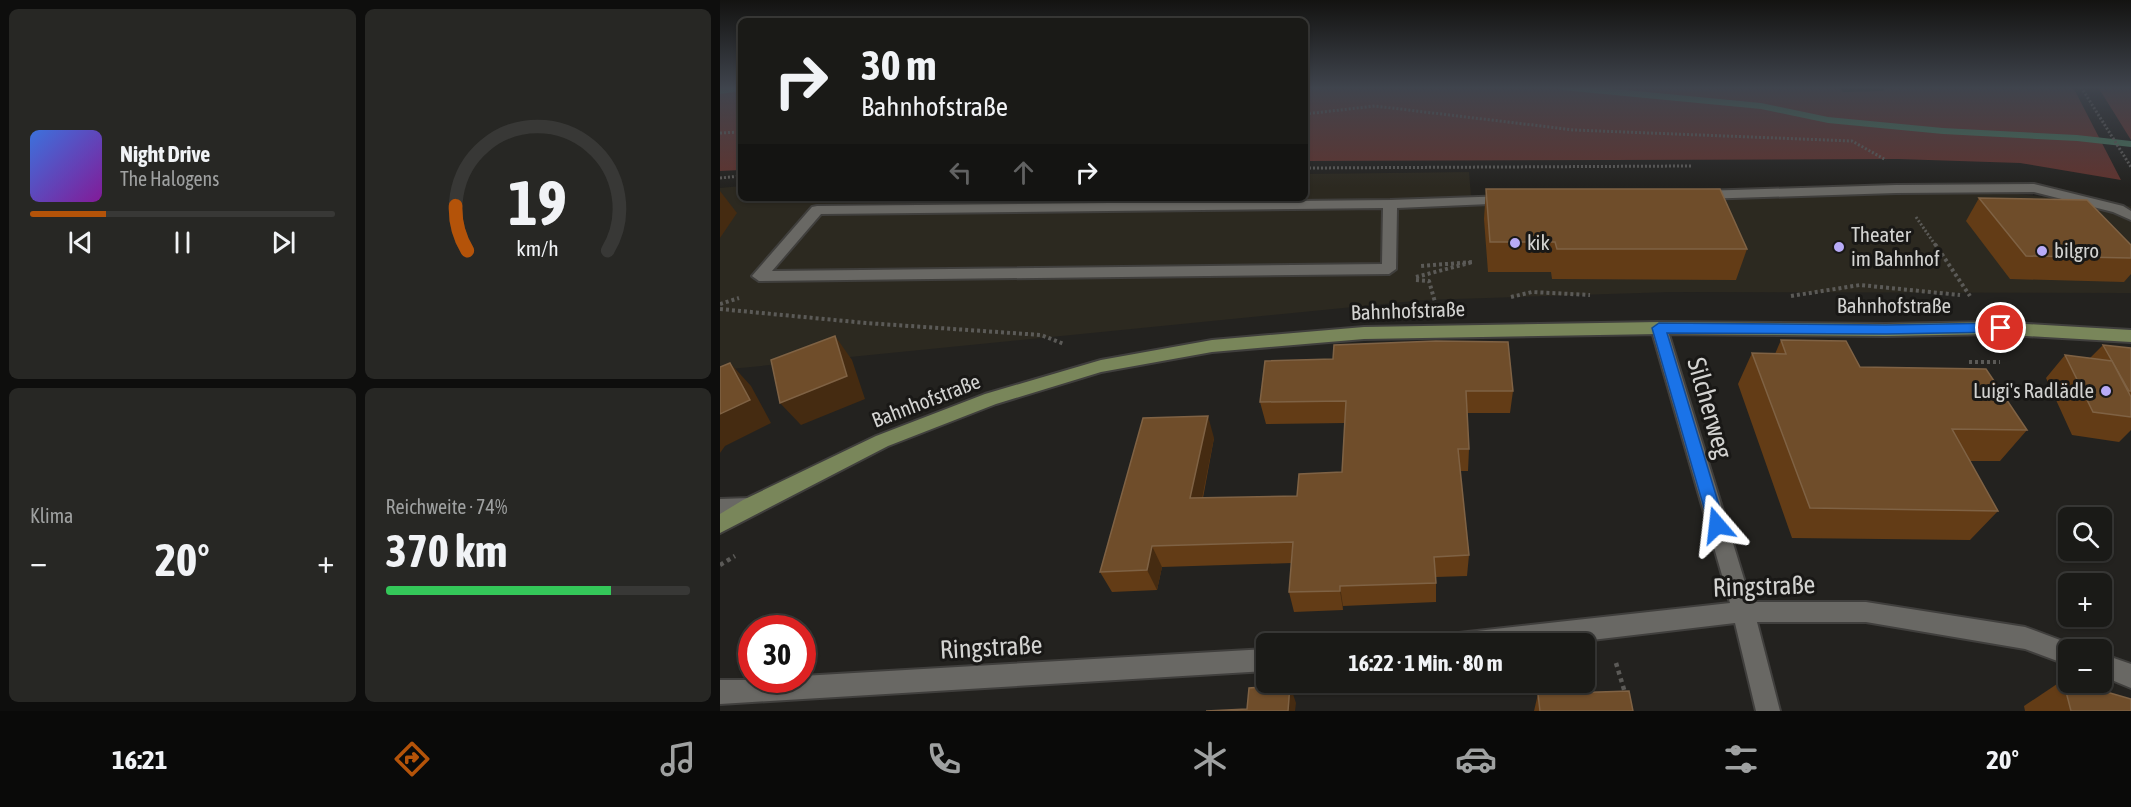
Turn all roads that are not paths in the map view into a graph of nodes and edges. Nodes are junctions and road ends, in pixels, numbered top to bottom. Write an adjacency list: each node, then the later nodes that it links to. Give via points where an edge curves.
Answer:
1 (1684, 195): 4 (street, via 2034,188 2118,209)
2 (1519, 200): 3 (street)
3 (1390, 204): 3 (street, via 817,210 759,276 1389,268)
4 (2131, 216)
5 (1659, 328): 6 (main road, Bahnhofstraße, via 1993,328); 7 (main road, Bahnhofstraße, via 1364,333 1212,346 1101,366 991,399 882,441); 10 (street, Silcherweg)
6 (2131, 336)
7 (750, 506): 8 (street); 9 (main road, Bahnhofstraße)
8 (720, 507)
9 (720, 524)
10 (1743, 612): 11 (street, Ringstraße); 12 (street, Ringstraße, via 1866,612 2025,638); 17 (street, Silcherweg)
11 (1554, 633)
12 (2058, 650)
13 (1256, 661): 16 (street, Ringstraße)
14 (2112, 669): 15 (street)
15 (2131, 676)
16 (720, 692)
17 (1768, 711)

